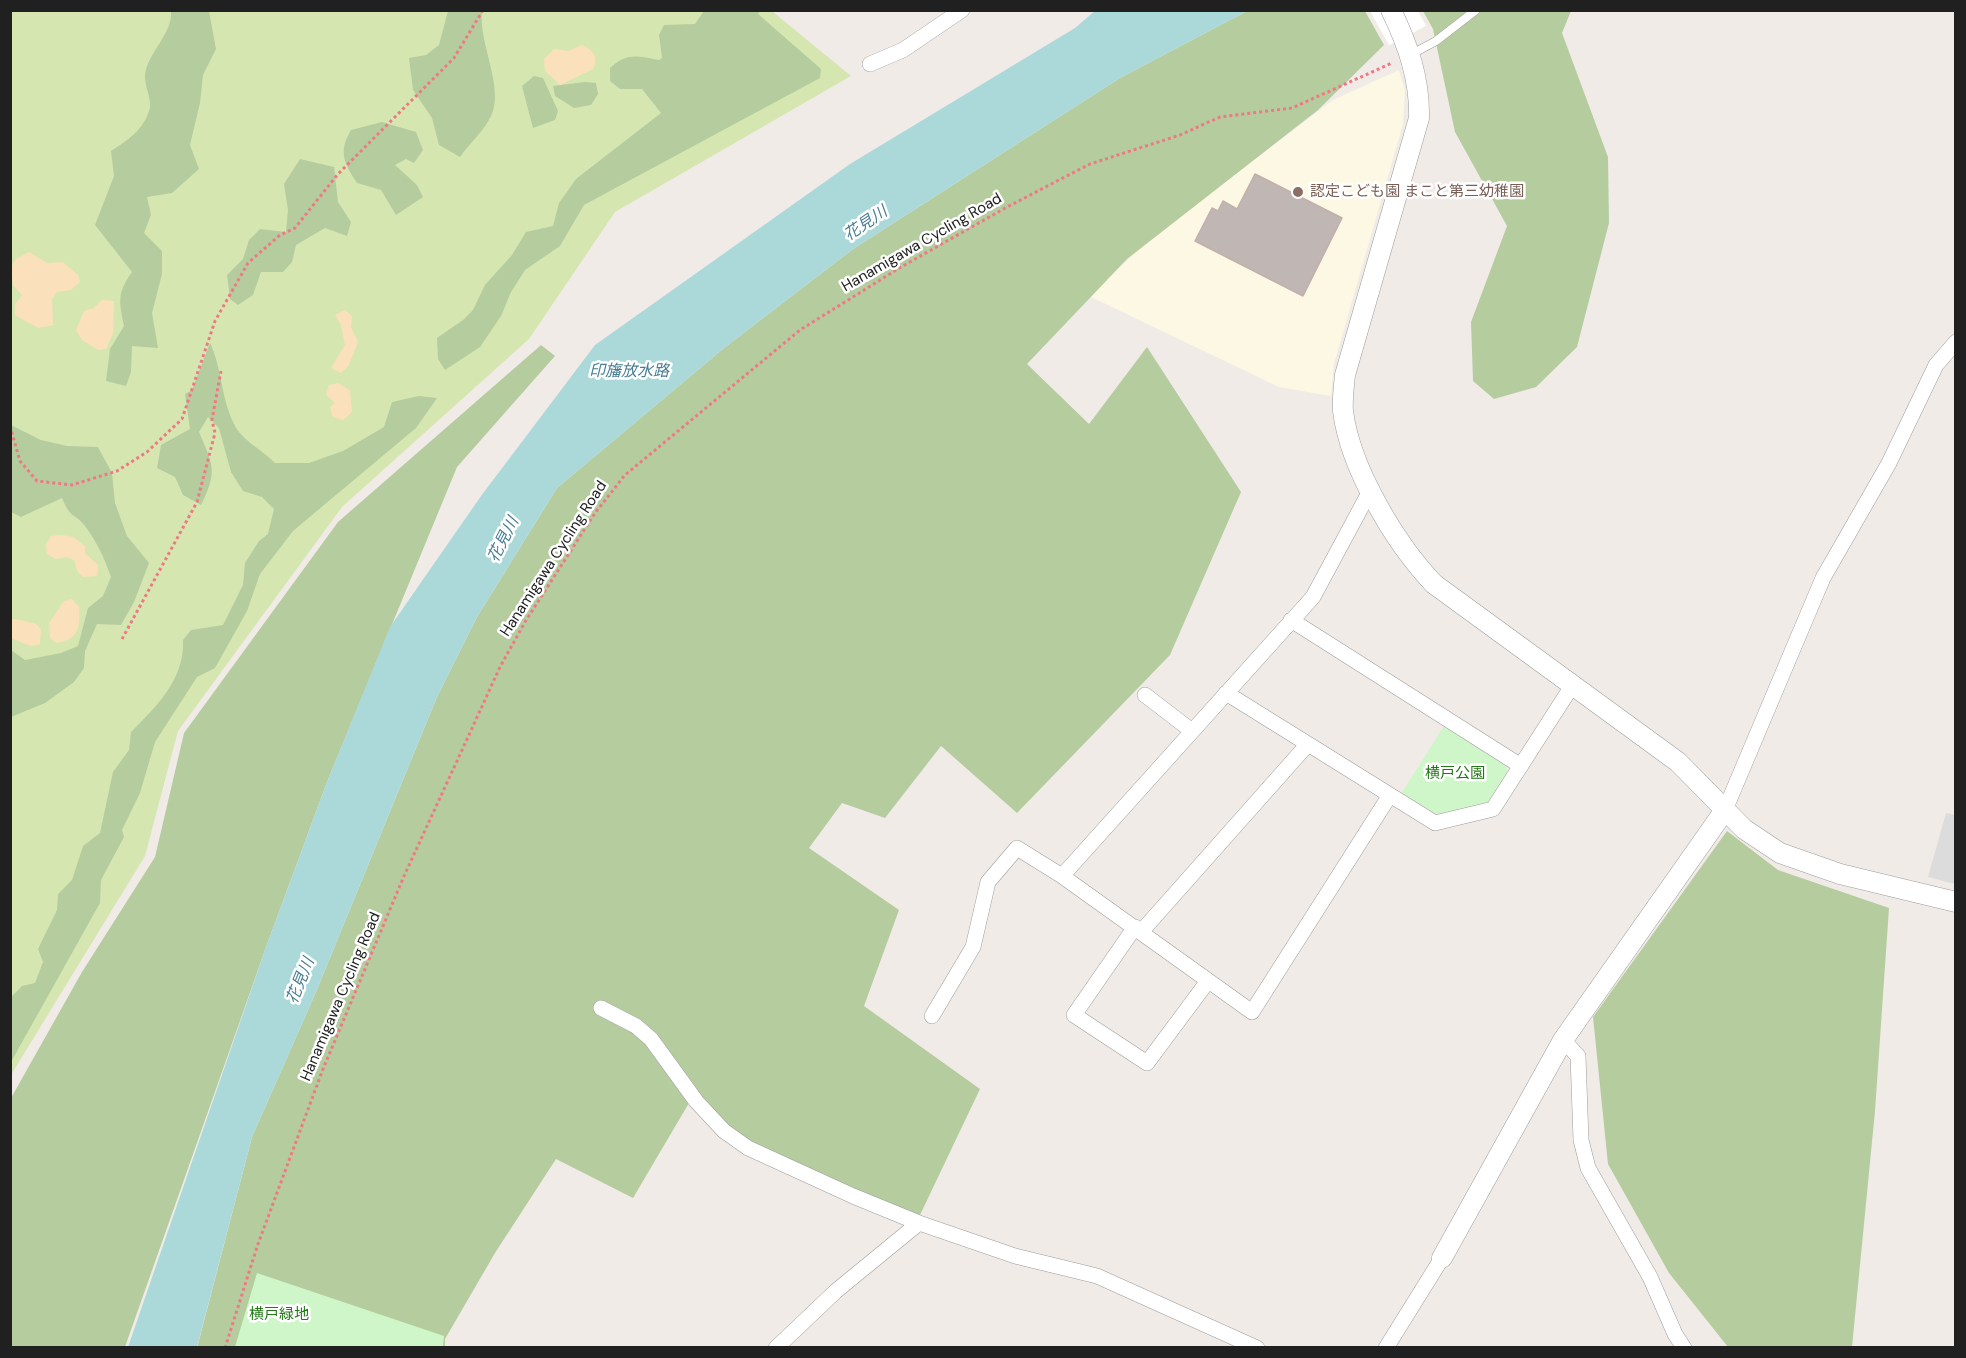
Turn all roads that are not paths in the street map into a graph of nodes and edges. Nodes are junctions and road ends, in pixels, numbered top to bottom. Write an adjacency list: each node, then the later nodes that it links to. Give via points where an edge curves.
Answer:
1 (962, 10): 5 (street, via 903,50)
2 (1391, 10): 4 (street)
3 (1476, 10): 4 (lane, via 1436,41)
4 (1404, 51): 7 (street, via 1417,80 1419,118 1345,375 1343,410 1351,448)
5 (870, 64)
6 (1956, 342): 16 (street, via 1936,365 1888,463 1823,578)
7 (1370, 491): 8 (street, via 1313,597); 9 (street, via 1418,567 1434,584)
8 (1291, 620): 10 (street); 14 (street)
9 (1572, 686): 14 (street); 16 (street, via 1678,762)
10 (1226, 693): 12 (street); 13 (street)
11 (1145, 695): 12 (street)
12 (1192, 731): 17 (street)
13 (1308, 744): 15 (street); 19 (street)
14 (1521, 766): 15 (street, via 1493,809 1435,823)
15 (1390, 795): 20 (street, via 1252,1012)
16 (1725, 810): 18 (street, via 1744,829 1780,852 1840,874); 23 (street)
17 (1062, 876): 19 (street); 22 (street, via 1017,848 988,882 974,947)
18 (1956, 902)
19 (1138, 930): 20 (street); 20 (street, via 1074,1015 1147,1063)
20 (1208, 981)
21 (601, 1008): 24 (street, via 636,1026 651,1039 696,1101 724,1131 748,1148)
22 (932, 1016)
23 (1563, 1040): 25 (street); 29 (street, via 1578,1056 1581,1140 1588,1168 1650,1277)
24 (919, 1223): 26 (street, via 836,1291); 27 (street, via 1015,1256 1097,1276)
25 (1442, 1258): 28 (street)
26 (776, 1347)
27 (1257, 1347)
28 (1386, 1347)
29 (1684, 1347)

